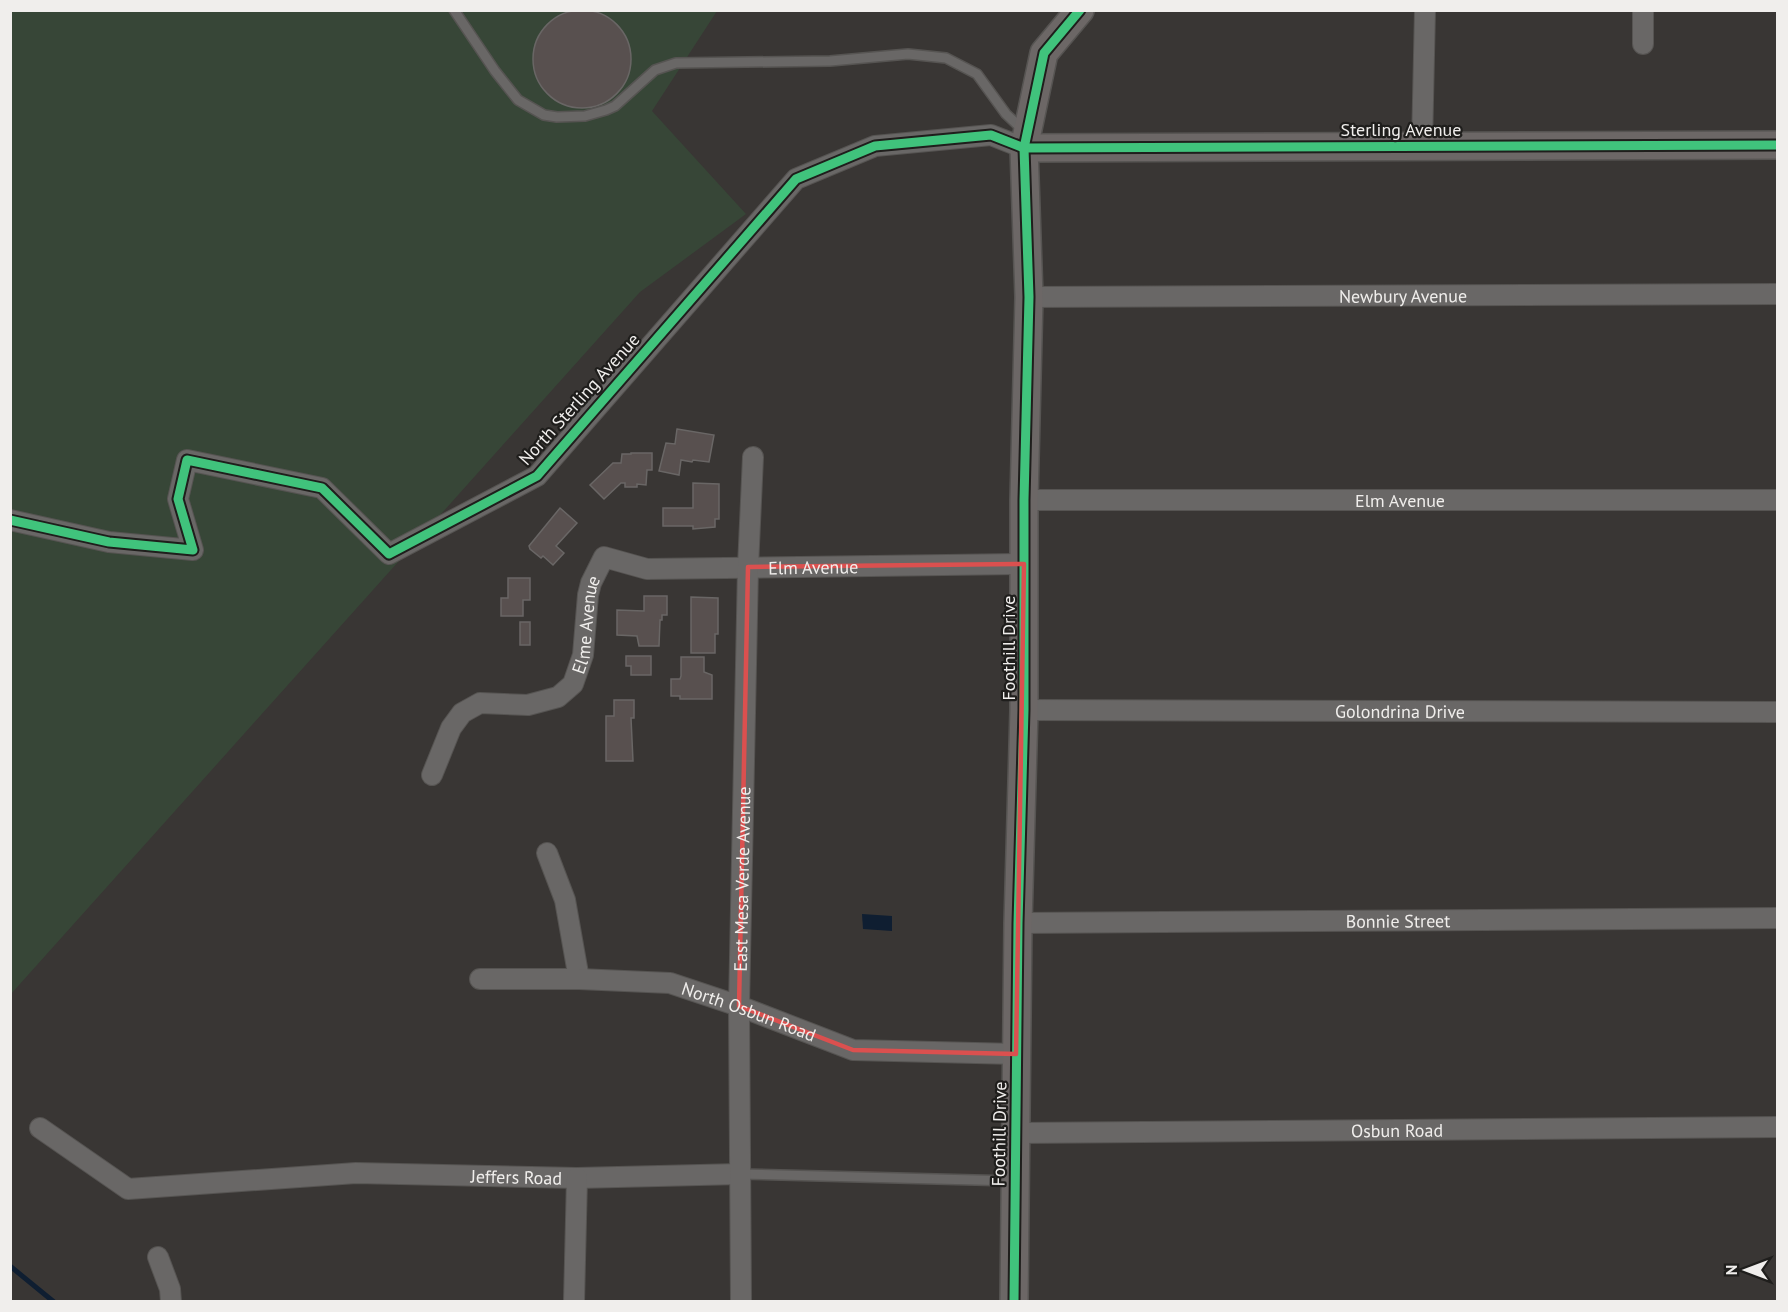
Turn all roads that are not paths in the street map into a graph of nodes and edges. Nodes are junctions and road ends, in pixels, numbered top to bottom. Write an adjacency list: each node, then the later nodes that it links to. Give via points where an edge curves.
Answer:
1 (454, 10): 6 (lane, via 518,100 544,115 585,116 606,110 655,70 676,63 830,61 908,54 946,58 977,74)
2 (1080, 10): 6 (street, Foothill Drive, via 1044,53)
3 (1425, 10): 7 (street)
4 (1643, 10): 5 (street)
5 (1643, 44)
6 (1026, 141): 7 (street, Sterling Avenue); 10 (street, Foothill Drive); 14 (street, North Sterling Avenue, via 991,135 875,146 796,179 537,476 389,554 322,488 187,460 178,499 194,550 109,542)
7 (1422, 146): 8 (street, Sterling Avenue)
8 (1778, 146)
9 (1778, 294): 10 (street, Newbury Avenue)
10 (1029, 297): 12 (street, Foothill Drive)
11 (753, 457): 17 (street, East Mesa Verde Avenue)
12 (1024, 500): 13 (street, Elm Avenue); 16 (street, Foothill Drive)
13 (1778, 500)
14 (10, 520)
15 (604, 557): 17 (street, Elm Avenue, via 647,569); 20 (street, Elme Avenue, via 588,595 583,655 573,684 558,697 528,705 480,703 462,713 451,728)
16 (1024, 564): 17 (street, Elm Avenue); 18 (street, Foothill Drive)
17 (748, 567): 26 (street, East Mesa Verde Avenue)
18 (1024, 710): 19 (street, Golondrina Drive); 23 (street, Foothill Drive)
19 (1778, 712)
20 (432, 775)
21 (547, 853): 25 (street, via 565,900)
22 (1778, 918): 23 (street, Bonnie Street)
23 (1018, 923): 27 (street, Foothill Drive)
24 (480, 979): 25 (street, North Osbun Road)
25 (579, 979): 26 (street, North Osbun Road, via 670,983)
26 (738, 1006): 27 (street, North Osbun Road, via 853,1050); 31 (street, East Mesa Verde Avenue)
27 (1016, 1054): 30 (street, Foothill Drive)
28 (1778, 1127): 30 (street, Osbun Road)
29 (40, 1128): 32 (street, Jeffers Road, via 128,1189 356,1173)
30 (1016, 1133): 33 (street, Foothill Drive)
31 (740, 1174): 32 (street, Jeffers Road); 33 (lane, Jeffers Road); 37 (street, East Mesa Verde Avenue)
32 (577, 1178): 36 (street)
33 (1014, 1180): 38 (street, Foothill Drive)
34 (158, 1257): 35 (street)
35 (171, 1302)
36 (574, 1302)
37 (741, 1302)
38 (1014, 1302)

